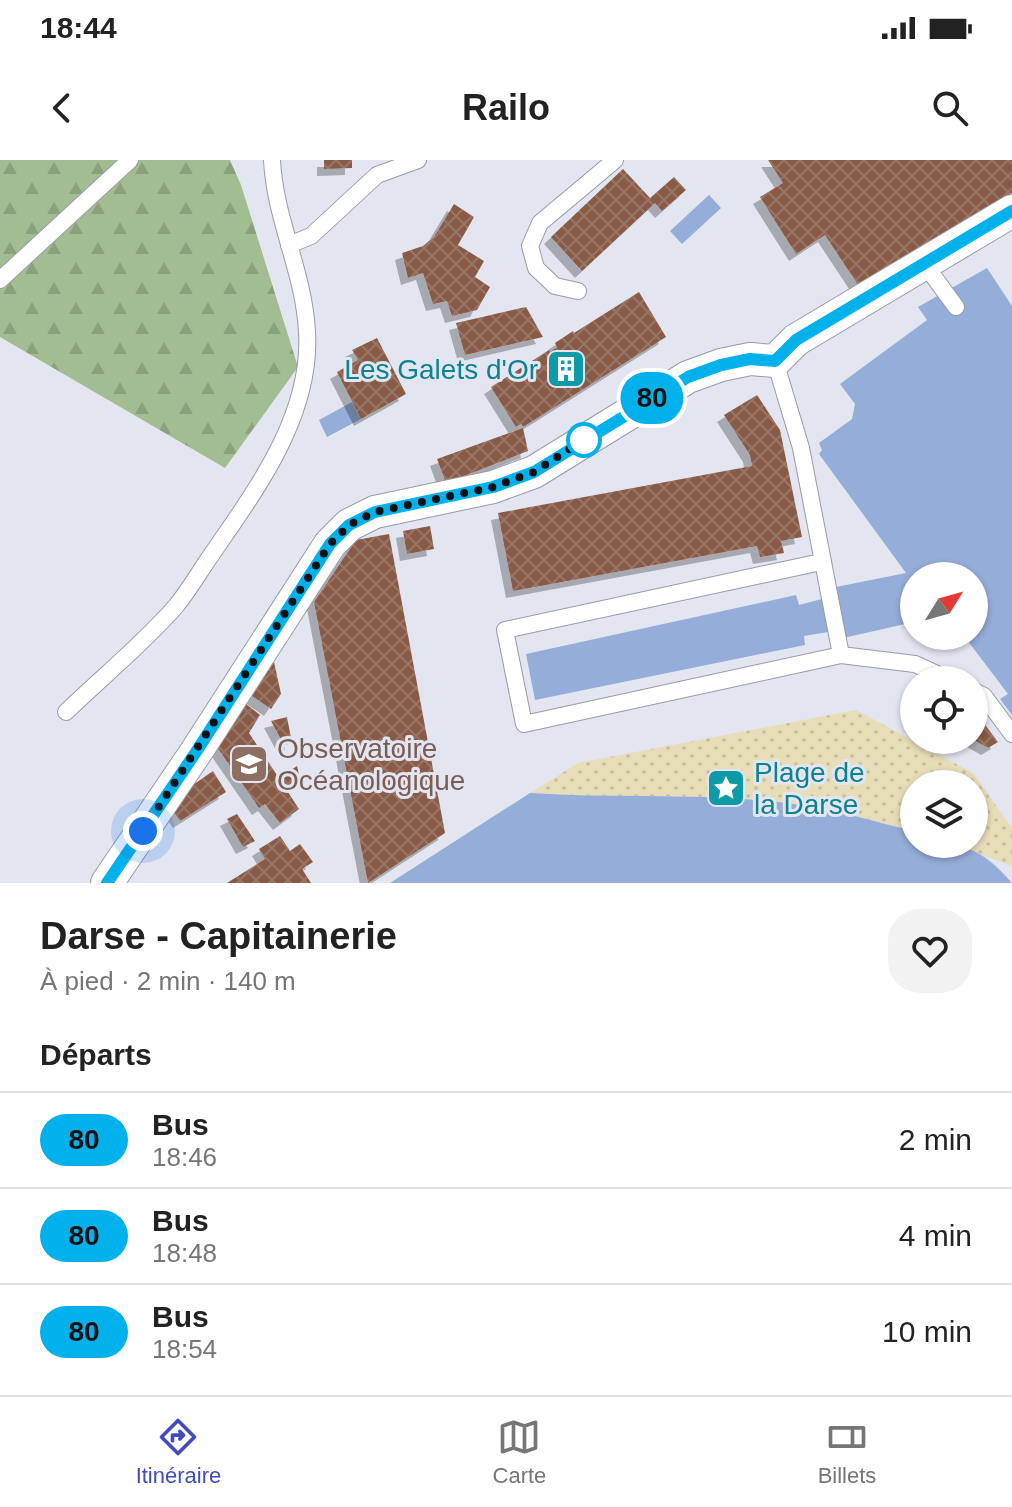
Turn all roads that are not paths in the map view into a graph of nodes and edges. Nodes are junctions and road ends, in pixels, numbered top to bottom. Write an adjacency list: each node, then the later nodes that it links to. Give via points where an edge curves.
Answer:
1 (130, 160): 8 (lane)
2 (272, 160): 6 (lane, via 274,193)
3 (418, 160): 6 (lane, via 377,175 311,236)
4 (615, 160): 9 (lane, via 540,223 530,246 536,268 555,286)
5 (1012, 211): 7 (street)
6 (289, 245): 16 (lane, via 307,333 305,384 286,433 246,505 176,606)
7 (923, 262): 10 (lane); 11 (street, via 796,340)
8 (0, 280)
9 (578, 291)
10 (956, 307)
11 (775, 361): 12 (lane, via 801,448); 18 (street, via 750,359 688,377 534,472 493,487 375,512 349,525 330,544)
12 (821, 562): 13 (lane); 13 (lane, via 505,630 524,724)
13 (840, 648): 14 (lane)
14 (919, 666)
15 (988, 701): 17 (lane)
16 (66, 712)
17 (1012, 734)
18 (107, 883)

